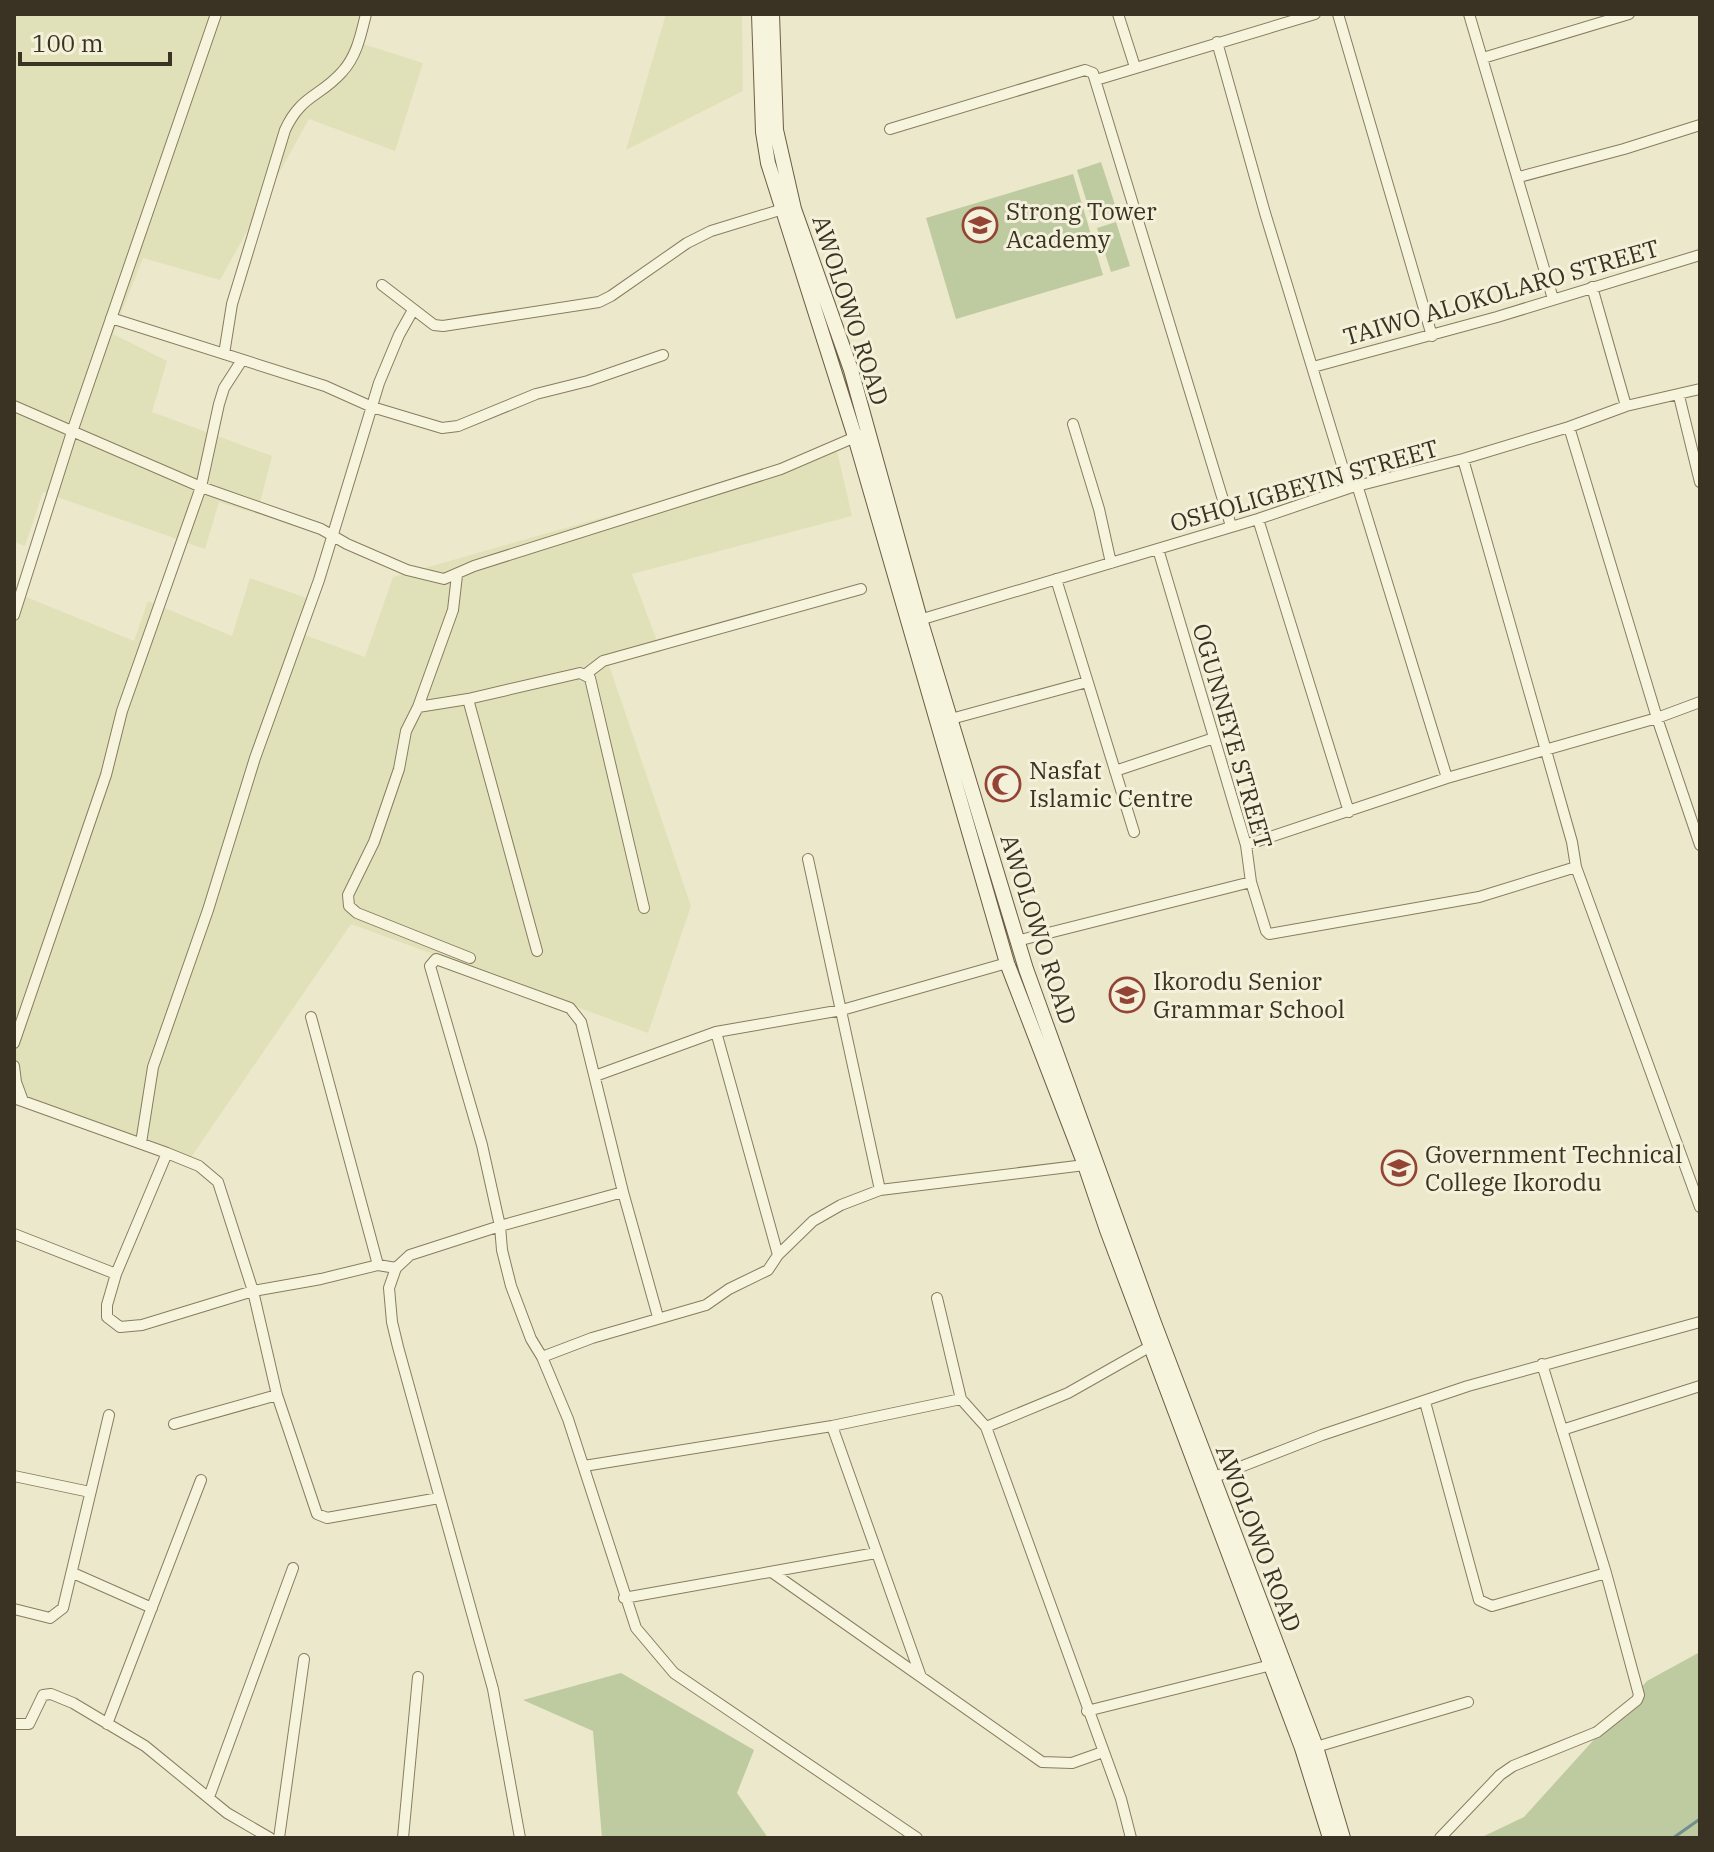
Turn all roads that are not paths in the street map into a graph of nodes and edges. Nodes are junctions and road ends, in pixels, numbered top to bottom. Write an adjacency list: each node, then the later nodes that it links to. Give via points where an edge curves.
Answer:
1 (216, 14): 23 (street)
2 (366, 14): 25 (street, via 343,71 303,102 285,130 232,304)
3 (759, 14): 17 (main road, AWOLOWO ROAD, via 763,132)
4 (772, 14): 37 (main road, AWOLOWO ROAD, via 774,98 784,168 851,370)
5 (1118, 14): 12 (street)
6 (1315, 14): 10 (street)
7 (1338, 14): 24 (street)
8 (1469, 14): 11 (street)
9 (1629, 14): 11 (street)
10 (1217, 42): 12 (street); 28 (street)
11 (1483, 58): 16 (street)
12 (1135, 67): 13 (street)
13 (1096, 80): 15 (street, via 1085,70); 43 (street)
14 (1700, 125): 16 (street)
15 (890, 129)
16 (1519, 177): 21 (street)
17 (783, 209): 22 (street, via 687,243 599,302 443,326); 37 (main road, AWOLOWO ROAD)
18 (1700, 255): 20 (street, TAIWO ALOKOLARO STREET)
19 (382, 285): 22 (street)
20 (1592, 287): 21 (street, TAIWO ALOKOLARO STREET); 32 (street)
21 (1553, 299): 24 (street, TAIWO ALOKOLARO STREET)
22 (413, 310): 33 (street)
23 (111, 318): 25 (street); 36 (street)
24 (1432, 336): 28 (street, TAIWO ALOKOLARO STREET)
25 (224, 354): 27 (street)
26 (663, 355): 33 (street, via 536,394 458,426 442,428)
27 (242, 360): 33 (street); 40 (street, via 224,388)
28 (1313, 367): 41 (street)
29 (1700, 389): 30 (street, OSHOLIGBEYIN STREET)
30 (1679, 396): 32 (street, OSHOLIGBEYIN STREET); 39 (street)
31 (14, 406): 36 (street)
32 (1626, 406): 35 (street, OSHOLIGBEYIN STREET)
33 (372, 407): 44 (street)
34 (1073, 424): 46 (street)
35 (1569, 427): 38 (street, OSHOLIGBEYIN STREET); 57 (street)
36 (72, 432): 40 (street); 50 (street)
37 (861, 435): 47 (street, via 781,469); 51 (main road, AWOLOWO ROAD)
38 (1463, 459): 41 (street, OSHOLIGBEYIN STREET); 60 (street)
39 (1700, 482)
40 (201, 487): 44 (street); 78 (street)
41 (1354, 488): 42 (street, OSHOLIGBEYIN STREET); 62 (street)
42 (1258, 519): 43 (street, OSHOLIGBEYIN STREET); 63 (street)
43 (1231, 526): 45 (street, OSHOLIGBEYIN STREET)
44 (332, 535): 47 (street, via 427,577); 82 (street, via 153,1067)
45 (1158, 549): 46 (street, OSHOLIGBEYIN STREET); 59 (street, OGUNNEYE STREET)
46 (1111, 563): 48 (street, OSHOLIGBEYIN STREET)
47 (457, 575): 56 (street, via 453,610)
48 (1056, 579): 51 (street, OSHOLIGBEYIN STREET); 53 (street)
49 (861, 589): 52 (street, via 603,661)
50 (14, 615)
51 (914, 621): 58 (main road, AWOLOWO ROAD); 74 (main road, AWOLOWO ROAD)
52 (586, 674): 54 (street); 70 (street)
53 (1087, 682): 58 (street); 61 (street)
54 (468, 699): 56 (street); 72 (street)
55 (1700, 702): 57 (street)
56 (418, 707): 73 (street, via 374,842 348,895 349,906)
57 (1657, 718): 60 (street); 66 (street)
58 (951, 719): 71 (main road, AWOLOWO ROAD)
59 (1214, 738): 61 (street); 65 (street, OGUNNEYE STREET)
60 (1546, 750): 62 (street); 68 (street)
61 (1115, 771): 64 (street)
62 (1447, 778): 63 (street)
63 (1349, 812): 65 (street)
64 (1134, 832)
65 (1246, 845): 69 (street, OGUNNEYE STREET)
66 (1700, 845)
67 (808, 859): 75 (street)
68 (1576, 867): 69 (street, OGUNNEYE STREET, via 1479,897 1269,934); 88 (street)
69 (1251, 882): 71 (street)
70 (644, 908)
71 (1017, 941): 87 (main road, AWOLOWO ROAD)
72 (537, 951)
73 (470, 958)
74 (1007, 963): 75 (street); 84 (main road, AWOLOWO ROAD)
75 (842, 1010): 77 (street); 85 (street)
76 (311, 1017): 92 (street)
77 (716, 1032): 80 (street); 91 (street)
78 (14, 1043)
79 (14, 1066): 81 (street)
80 (595, 1076): 86 (street); 89 (street, via 581,1022 570,1008 445,961 436,959 430,966)
81 (18, 1100): 82 (street)
82 (141, 1143): 83 (street)
83 (167, 1153): 94 (street); 95 (street, via 199,1166 218,1182)
84 (1085, 1165): 85 (street); 87 (main road, AWOLOWO ROAD)
85 (880, 1190): 91 (street, via 813,1221)
86 (623, 1192): 89 (street); 97 (street)
87 (1105, 1204): 99 (main road, AWOLOWO ROAD); 113 (main road, AWOLOWO ROAD)
88 (1700, 1207)
89 (500, 1226): 93 (street, via 410,1255); 100 (street, via 511,1286)
90 (14, 1234): 94 (street)
91 (778, 1255): 97 (street, via 768,1270 706,1305)
92 (378, 1265): 93 (street); 95 (street)
93 (396, 1268): 116 (street, via 389,1288 392,1322)
94 (116, 1274): 95 (street, via 107,1317 120,1327)
95 (253, 1291): 103 (street)
96 (937, 1298): 104 (street)
97 (658, 1317): 100 (street)
98 (1700, 1322): 101 (street)
99 (1151, 1346): 109 (street, via 1068,1393); 126 (main road, AWOLOWO ROAD)
100 (542, 1357): 111 (street)
101 (1542, 1364): 105 (street); 110 (street)
102 (1700, 1386): 110 (street)
103 (277, 1395): 107 (street); 116 (street, via 314,1509 322,1517)
104 (961, 1399): 108 (street); 109 (street)
105 (1425, 1402): 113 (street); 121 (street, via 1479,1600 1492,1606)
106 (109, 1415): 115 (street)
107 (174, 1424)
108 (832, 1426): 111 (street); 117 (street)
109 (986, 1427): 130 (street)
110 (1562, 1430): 121 (street)
111 (584, 1466): 122 (street)
112 (14, 1476): 115 (street)
113 (1212, 1478): 133 (main road, AWOLOWO ROAD)
114 (201, 1480): 123 (street)
115 (90, 1492): 119 (street)
116 (439, 1498): 139 (street, via 493,1689)
117 (876, 1553): 120 (street); 128 (street)
118 (293, 1568): 135 (street)
119 (73, 1573): 123 (street); 124 (street, via 58,1614 39,1617)
120 (773, 1573): 122 (street); 128 (street)
121 (1606, 1573): 144 (street, via 1639,1690 1637,1700 1597,1732 1500,1775)
122 (624, 1598): 140 (street, via 636,1628 674,1673)
123 (152, 1608): 132 (street)
124 (14, 1609)
125 (304, 1659): 137 (street)
126 (1271, 1665): 130 (street); 142 (main road, AWOLOWO ROAD)
127 (418, 1677): 138 (street)
128 (922, 1679): 134 (street, via 1042,1762 1072,1763)
129 (1468, 1702): 133 (street)
130 (1087, 1711): 134 (street)
131 (14, 1724): 132 (street, via 29,1724 39,1700 51,1694)
132 (107, 1724): 135 (street, via 145,1746)
133 (1316, 1747): 143 (main road, AWOLOWO ROAD)
134 (1103, 1752): 141 (street)
135 (209, 1797): 136 (street)
136 (270, 1838)
137 (279, 1838)
138 (403, 1838)
139 (520, 1838)
140 (917, 1838)
141 (1131, 1838)
142 (1330, 1838)
143 (1343, 1838)
144 (1440, 1838)

